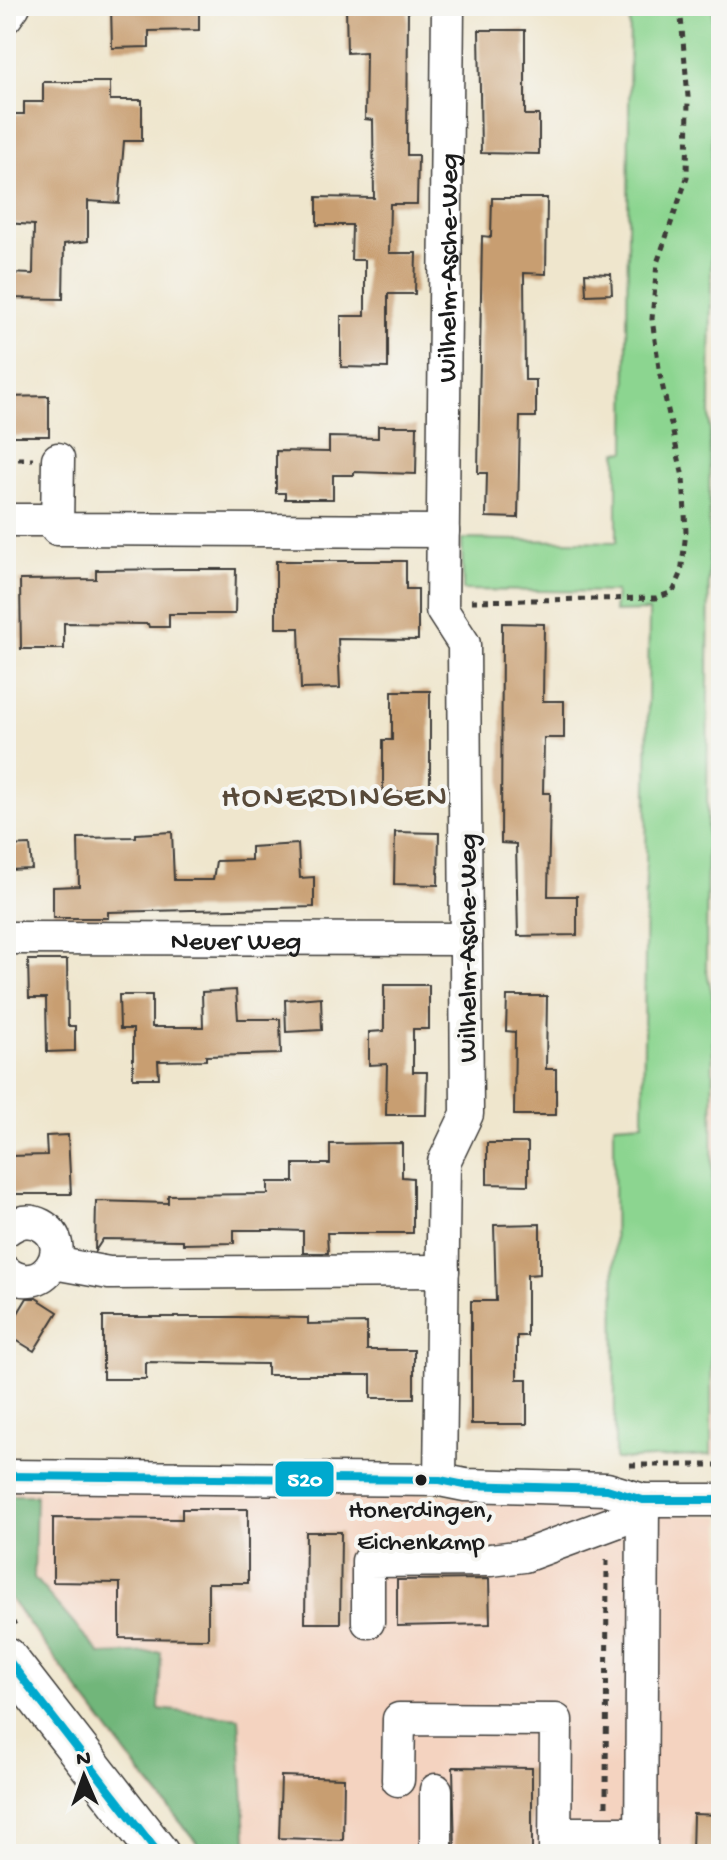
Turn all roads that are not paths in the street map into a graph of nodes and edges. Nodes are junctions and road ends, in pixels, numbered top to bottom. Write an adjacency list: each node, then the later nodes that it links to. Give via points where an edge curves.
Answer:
1 (14, 6): 3 (street)
2 (448, 6): 7 (street, Wilhelm-Asche-Weg)
3 (6, 17)
4 (58, 459): 6 (street)
5 (6, 520): 6 (street)
6 (57, 520): 7 (street, via 57,529)
7 (443, 531): 9 (street, Wilhelm-Asche-Weg, via 442,610 464,644)
8 (6, 938): 9 (street, Neuer Weg)
9 (465, 939): 12 (street, Wilhelm-Asche-Weg, via 467,1114 444,1162)
10 (6, 1230): 11 (street, via 19,1222 45,1227 54,1237)
11 (54, 1263): 12 (street, via 109,1273); 13 (street, via 34,1280)
12 (443, 1271): 15 (street, Wilhelm-Asche-Weg)
13 (6, 1272)
14 (6, 1476): 15 (street)
15 (440, 1480): 17 (street, via 607,1489)
16 (721, 1500): 17 (street)
17 (643, 1506): 18 (street, via 524,1556 368,1561); 23 (street)
18 (368, 1622)
19 (6, 1657): 24 (main road)
20 (398, 1780): 22 (street, via 399,1719 556,1720)
21 (436, 1790): 25 (street)
22 (555, 1843): 23 (street, via 606,1833)
23 (641, 1844)
24 (159, 1854)
25 (436, 1854)

